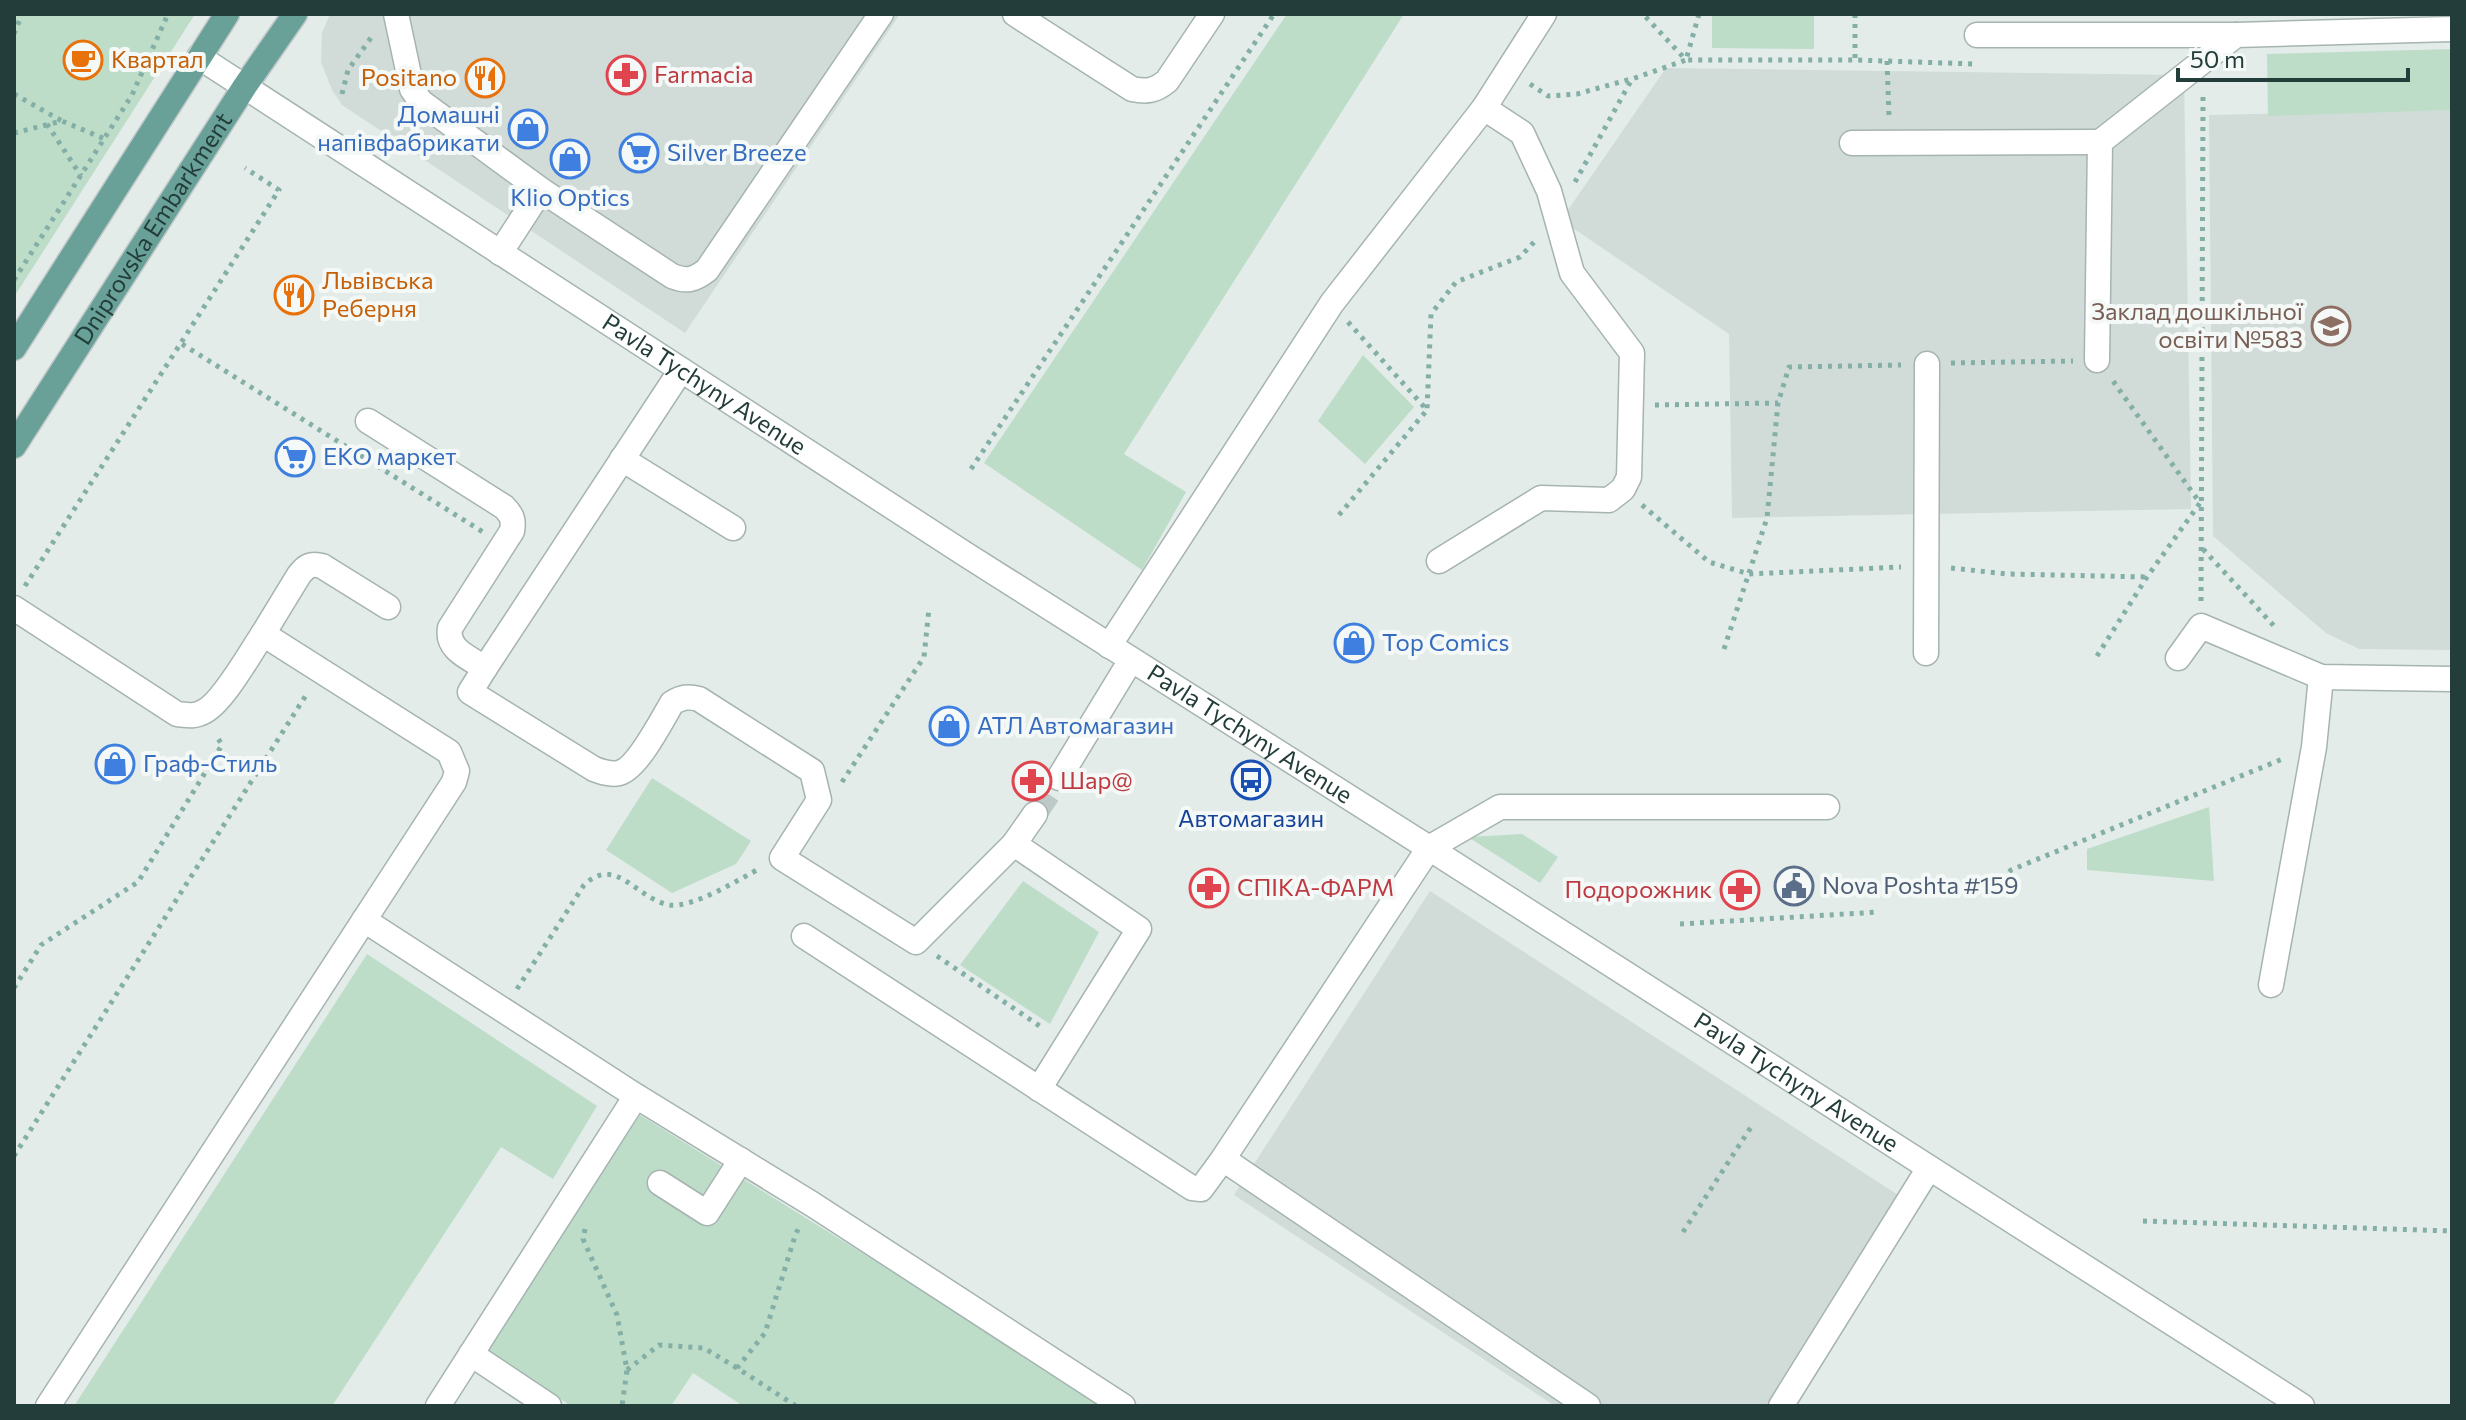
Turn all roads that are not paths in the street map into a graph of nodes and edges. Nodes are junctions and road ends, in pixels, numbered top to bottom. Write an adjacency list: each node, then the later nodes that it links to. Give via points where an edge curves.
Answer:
1 (227, 14): 11 (main road)
2 (295, 14): 12 (main road, Dniprovska Embarkment)
3 (396, 14): 16 (street, via 412,89 421,102)
4 (881, 14): 16 (street, via 697,278 672,276)
5 (1015, 14): 6 (street, via 1132,89 1146,92 1167,81)
6 (1212, 14)
7 (1544, 14): 13 (street)
8 (2452, 29): 10 (street)
9 (1977, 35): 10 (street)
10 (2236, 35): 14 (street)
11 (199, 57): 12 (street, Pavla Tychyny Avenue); 18 (main road)
12 (245, 86): 17 (street, Pavla Tychyny Avenue); 23 (main road, Dniprovska Embarkment)
13 (1484, 108): 26 (street, via 1522,133 1549,191 1572,273 1632,353 1629,477 1609,500 1541,498); 30 (street, via 1332,303)
14 (2100, 142): 15 (street); 19 (street)
15 (1859, 143)
16 (541, 190): 17 (street)
17 (500, 253): 21 (street, Pavla Tychyny Avenue)
18 (14, 348)
19 (2097, 360)
20 (1927, 364): 31 (street)
21 (681, 370): 24 (street); 30 (street, Pavla Tychyny Avenue)
22 (368, 421): 34 (street, via 511,514 512,531 448,637 457,650)
23 (14, 446)
24 (622, 459): 25 (street); 34 (street)
25 (733, 528)
26 (1439, 561)
27 (18, 600): 29 (street, via 177,714 191,716 216,703)
28 (388, 607): 29 (street, via 313,564 299,575)
29 (263, 634): 42 (street, via 449,752 457,771)
30 (1109, 646): 33 (street, Pavla Tychyny Avenue)
31 (1926, 653)
32 (2178, 658): 35 (street, via 2201,626)
33 (1131, 660): 37 (street); 41 (street, Pavla Tychyny Avenue)
34 (485, 668): 40 (street, via 470,692 609,774 633,765 672,703 690,696 699,699 812,771 819,800 782,858 916,942)
35 (2321, 677): 36 (street); 44 (street, via 2314,747)
36 (2452, 679)
37 (1059, 778)
38 (1827, 807): 41 (street, via 1500,807)
39 (1035, 814): 40 (street)
40 (1014, 844): 45 (street, via 1139,929)
41 (1429, 848): 47 (street); 49 (street, Pavla Tychyny Avenue)
42 (364, 920): 46 (street); 53 (street)
43 (804, 936): 45 (street)
44 (2271, 985)
45 (1039, 1089): 47 (street, via 1192,1188 1201,1189)
46 (636, 1096): 48 (street); 51 (street)
47 (1223, 1159): 57 (street)
48 (741, 1160): 50 (street, via 707,1213); 56 (street)
49 (1929, 1168): 52 (street); 58 (street, Pavla Tychyny Avenue)
50 (660, 1183)
51 (471, 1354): 54 (street); 55 (street)
52 (1779, 1404)
53 (48, 1406)
54 (438, 1406)
55 (549, 1406)
56 (1123, 1406)
57 (1588, 1406)
58 (2302, 1406)

